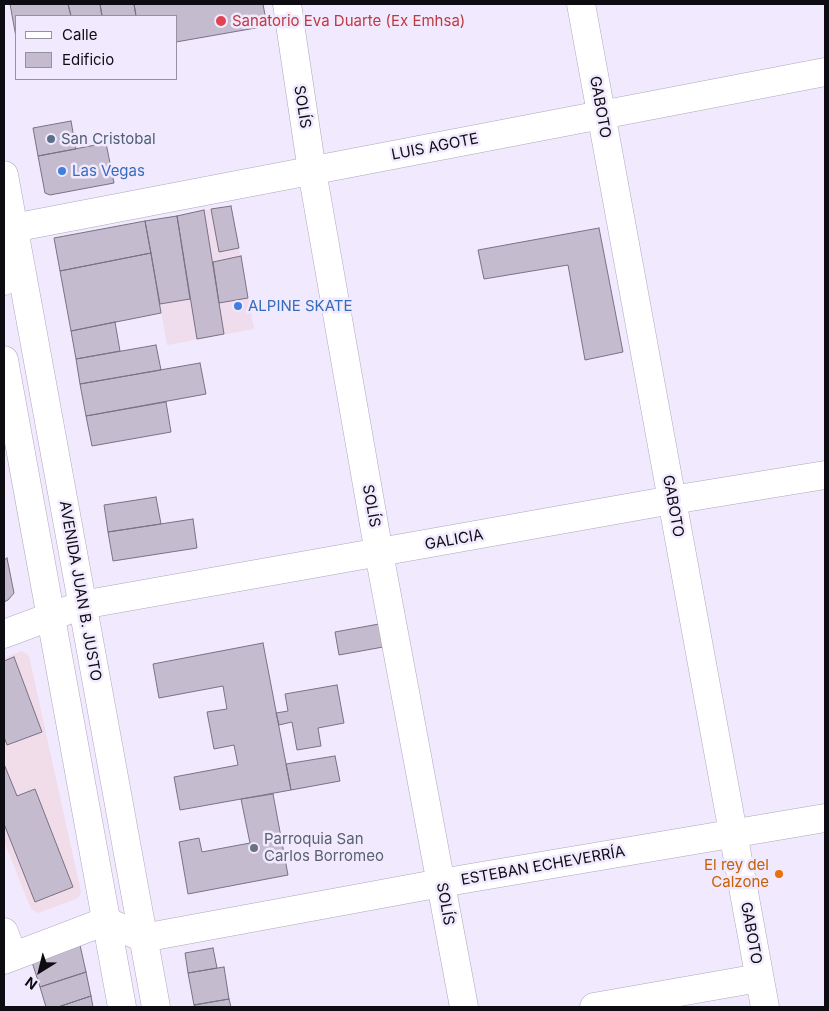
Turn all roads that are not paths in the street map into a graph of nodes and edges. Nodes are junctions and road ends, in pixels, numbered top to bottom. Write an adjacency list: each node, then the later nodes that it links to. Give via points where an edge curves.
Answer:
1 (287, 4): 5 (street, SOLÍS)
2 (581, 4): 4 (street, GABOTO)
3 (825, 72): 4 (street, LUIS AGOTE)
4 (601, 115): 5 (street, LUIS AGOTE); 11 (street, GABOTO)
5 (312, 171): 7 (street, LUIS AGOTE); 12 (street, SOLÍS)
6 (4, 175): 7 (street, AVENIDA JUAN B. JUSTO)
7 (14, 228): 8 (street); 13 (street, AVENIDA JUAN B. JUSTO)
8 (4, 281)
9 (4, 360): 14 (street)
10 (825, 475): 11 (street, GALICIA)
11 (672, 500): 12 (street, GALICIA); 17 (street, GABOTO)
12 (379, 553): 13 (street, GALICIA); 18 (street, SOLÍS)
13 (82, 605): 14 (street, GALICIA); 20 (street, AVENIDA JUAN B. JUSTO)
14 (51, 616): 15 (street, GALICIA); 19 (street)
15 (4, 634)
16 (825, 818): 17 (street, ESTEBAN ECHEVERRÍA)
17 (733, 833): 18 (street, ESTEBAN ECHEVERRÍA); 22 (street, GABOTO)
18 (441, 883): 20 (street, ESTEBAN ECHEVERRÍA); 25 (street, SOLÍS)
19 (106, 921): 20 (street); 21 (street); 23 (street)
20 (143, 938): 24 (street, AVENIDA JUAN B. JUSTO)
21 (7, 949)
22 (759, 978): 26 (street); 27 (street, GABOTO)
23 (122, 1007)
24 (156, 1007)
25 (464, 1007)
26 (594, 1007)
27 (765, 1007)

